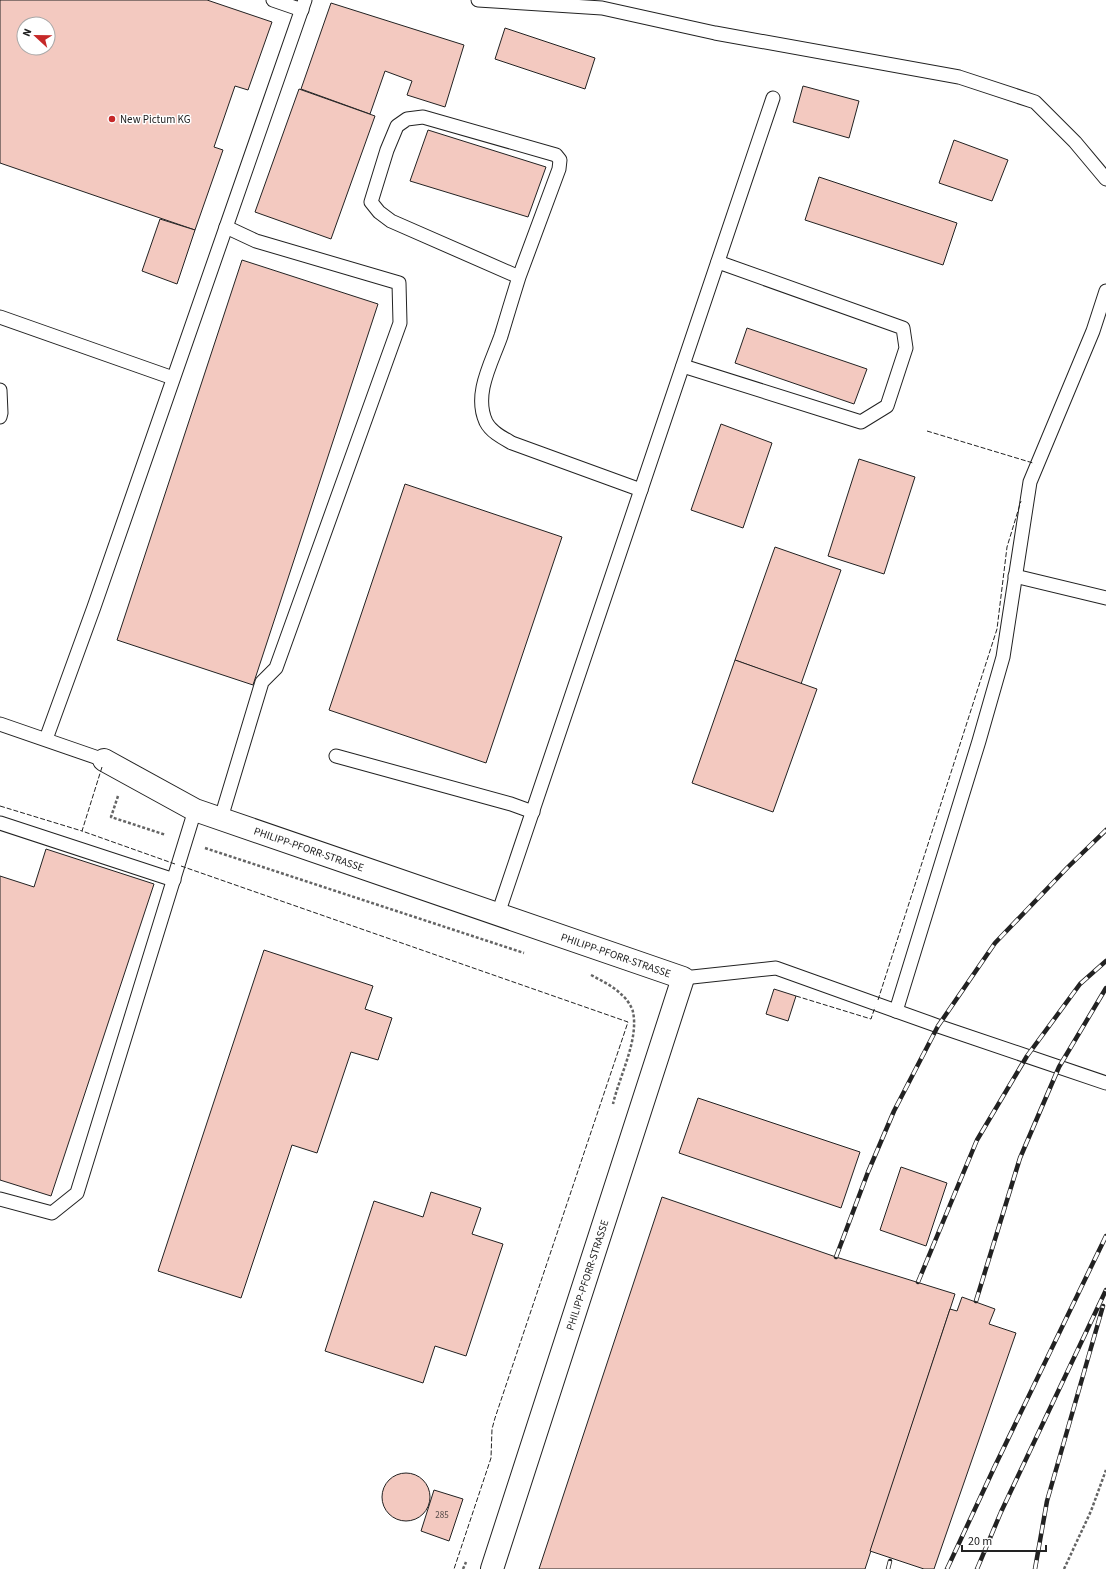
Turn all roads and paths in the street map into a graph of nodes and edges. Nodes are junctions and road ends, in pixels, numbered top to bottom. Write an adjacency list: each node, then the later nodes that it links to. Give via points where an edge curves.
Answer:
1 (272, 0): 3 (lane)
2 (478, 0): 5 (lane, via 602,8 715,33 959,77 1035,102 1075,142)
3 (303, 5): 6 (lane)
4 (773, 98): 7 (lane)
5 (1106, 179)
6 (226, 227): 12 (lane); 25 (lane, via 256,241 399,283 400,323 276,668 262,682)
7 (718, 262): 11 (lane); 11 (lane, via 903,328 906,348 887,406 861,422)
8 (519, 277): 8 (lane, via 559,169 560,160 556,155 423,117 407,119 397,126 371,202 379,212 391,221); 15 (lane, via 485,381 481,406 486,423 512,443)
9 (1106, 291): 16 (lane, via 1093,332 1030,482)
10 (0, 317): 12 (lane)
11 (683, 366): 15 (lane)
12 (173, 378): 19 (lane)
13 (0, 390): 14 (lane)
14 (0, 417)
15 (641, 490): 24 (lane)
16 (1015, 576): 17 (lane); 33 (lane, via 1003,657)
17 (1106, 598)
18 (0, 724): 19 (lane)
19 (46, 739): 21 (lane)
20 (336, 756): 24 (lane)
21 (104, 760): 22 (street, PHILIPP-PFORR-STRASSE)
22 (126, 772): 23 (street, PHILIPP-PFORR-STRASSE); 27 (path, via 111,818)
23 (195, 810): 25 (street, PHILIPP-PFORR-STRASSE); 27 (lane)
24 (533, 812): 29 (lane)
25 (221, 818): 29 (street, PHILIPP-PFORR-STRASSE)
26 (0, 823): 28 (lane)
27 (185, 841): 28 (lane); 30 (path)
28 (174, 880): 36 (lane, via 77,1193 52,1213)
29 (498, 914): 32 (street, PHILIPP-PFORR-STRASSE)
30 (530, 955)
31 (590, 975): 35 (path, via 608,984 623,996 633,1011 633,1040)
32 (683, 978): 33 (lane, via 776,968); 40 (street, PHILIPP-PFORR-STRASSE)
33 (896, 1011): 34 (lane)
34 (1106, 1083)
35 (612, 1108)
36 (0, 1199)
37 (1106, 1470): 41 (path, via 1091,1511)
38 (468, 1554): 39 (path)
39 (463, 1569)
40 (492, 1569)
41 (1064, 1569)

